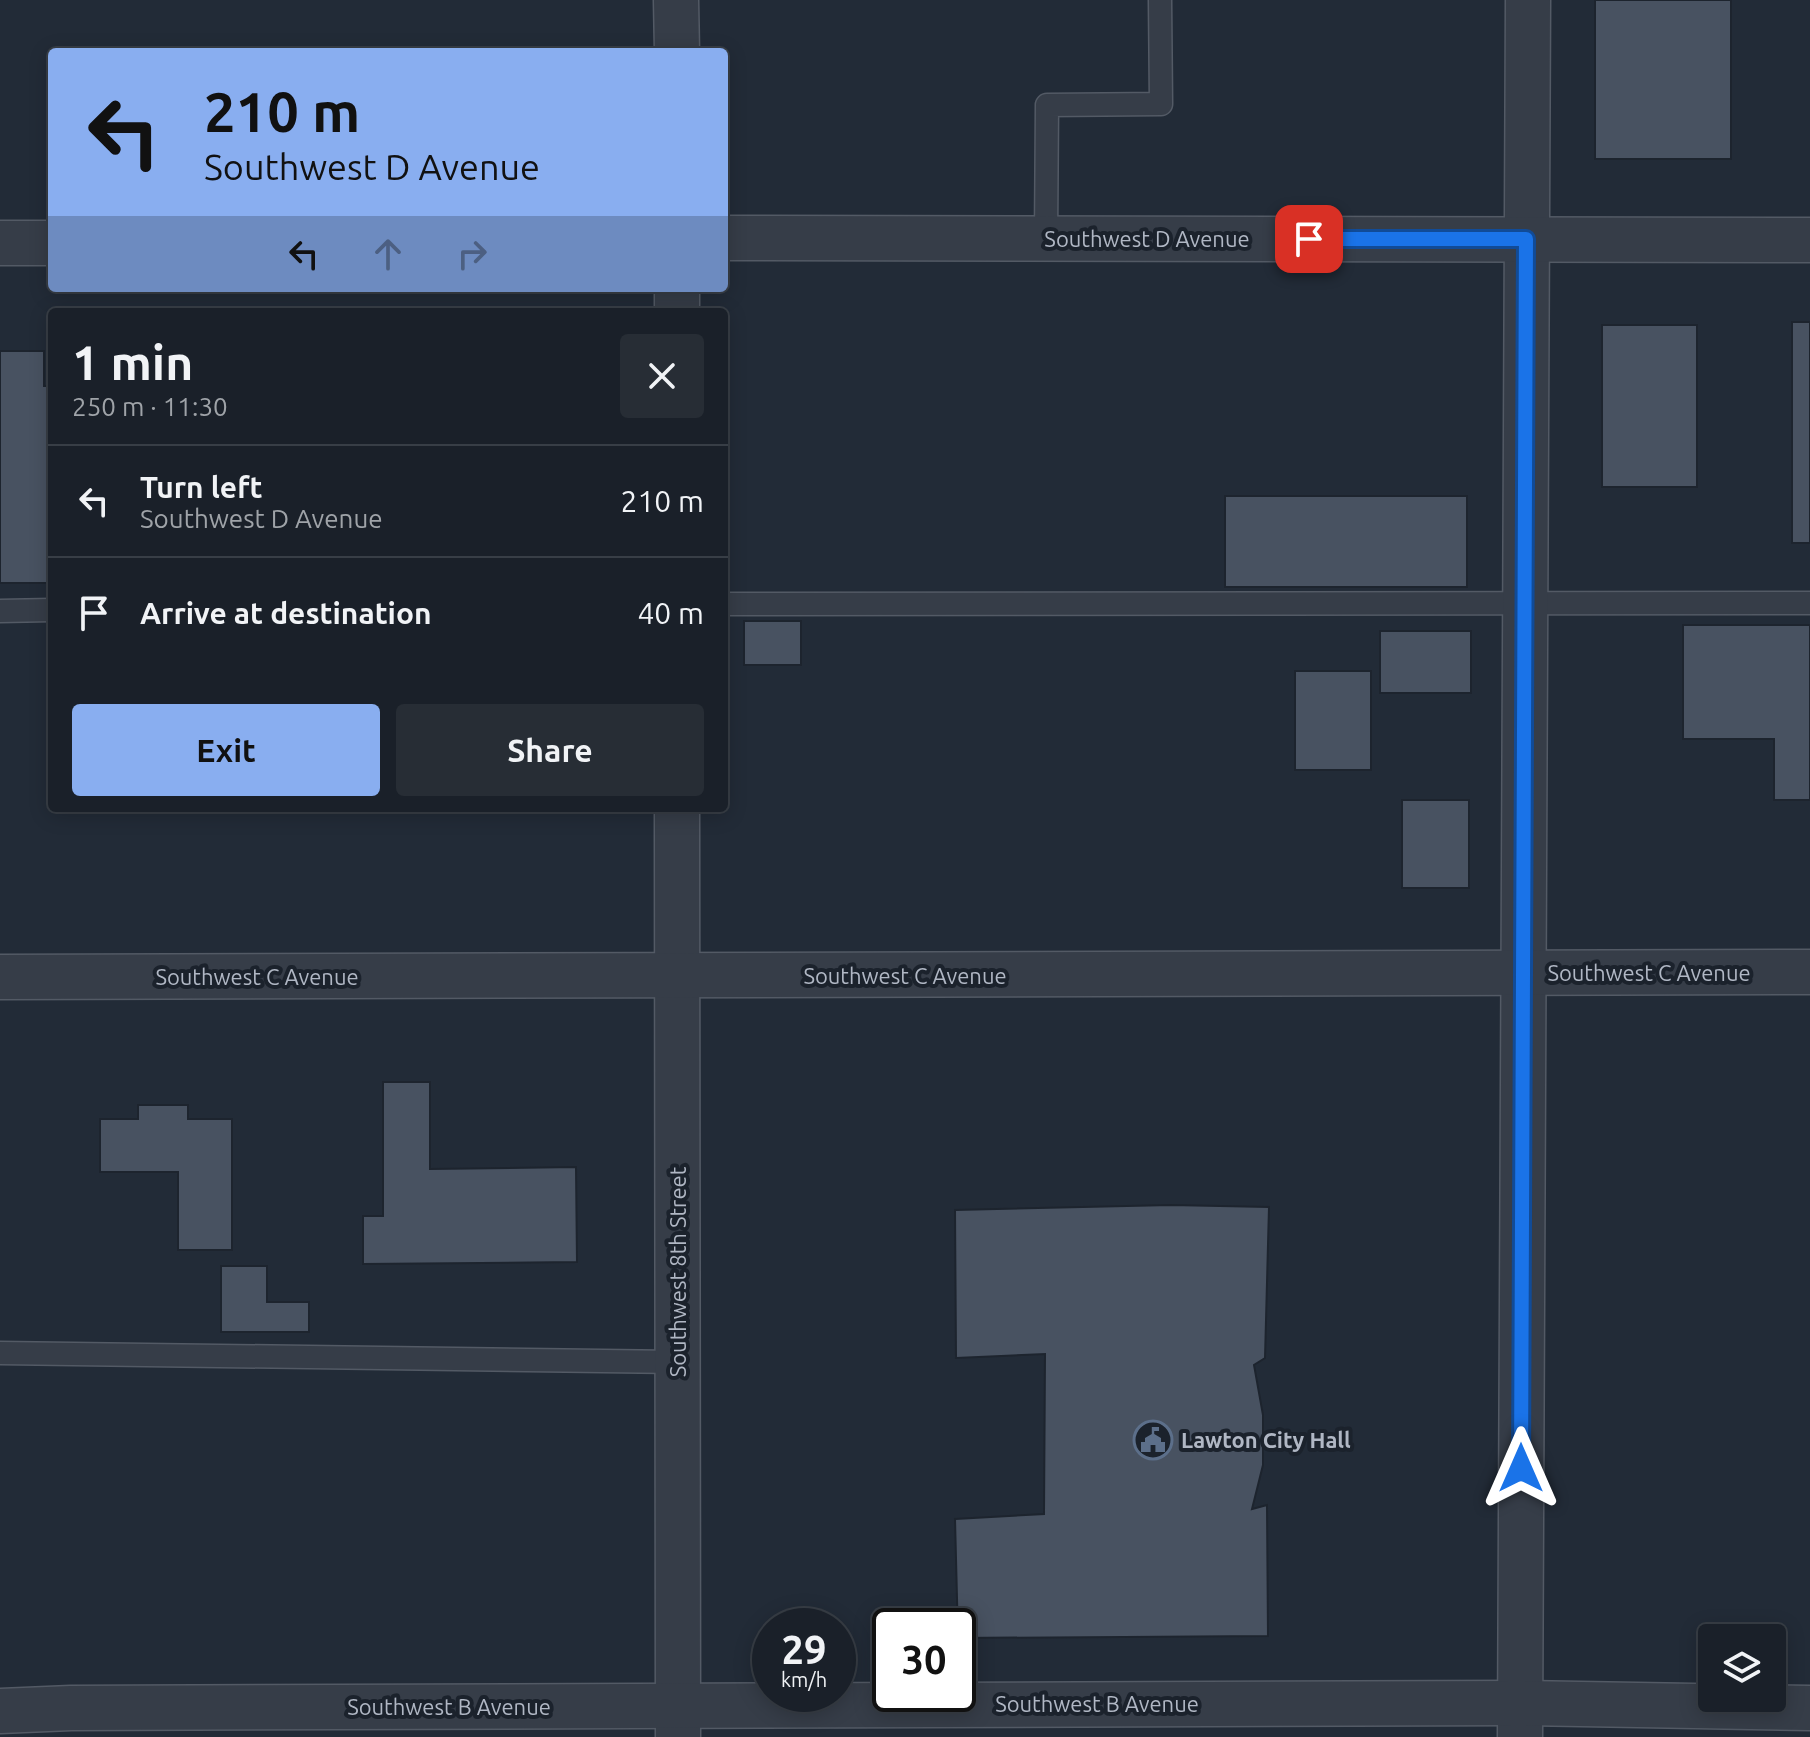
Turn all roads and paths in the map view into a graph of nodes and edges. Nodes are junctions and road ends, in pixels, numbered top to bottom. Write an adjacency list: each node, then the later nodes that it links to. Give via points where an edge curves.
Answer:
1 (676, 0): 4 (street)
2 (1160, 0): 6 (lane, via 1161,104 1047,105)
3 (1528, 0): 7 (street)
4 (677, 48)
5 (728, 238): 6 (street, Southwest D Avenue)
6 (1046, 238): 7 (street, Southwest D Avenue)
7 (1526, 239): 8 (street, Southwest D Avenue); 11 (street)
8 (1810, 240)
9 (0, 243): 10 (street)
10 (48, 243)
11 (1524, 602): 12 (lane); 13 (lane); 18 (street)
12 (1810, 603)
13 (728, 604)
14 (48, 610): 15 (lane)
15 (0, 611)
16 (677, 812): 20 (street, Southwest 8th Street)
17 (1810, 972): 18 (street, Southwest C Avenue)
18 (1522, 974): 20 (street, Southwest C Avenue); 25 (street)
19 (0, 977): 20 (street, Southwest C Avenue)
20 (677, 977): 22 (street, Southwest 8th Street)
21 (0, 1353): 22 (lane)
22 (678, 1362): 26 (street, Southwest 8th Street)
23 (1810, 1708): 25 (street, Southwest B Avenue)
24 (0, 1711): 26 (street, Southwest B Avenue)
25 (1520, 1720): 26 (street, Southwest B Avenue)
26 (678, 1722)

